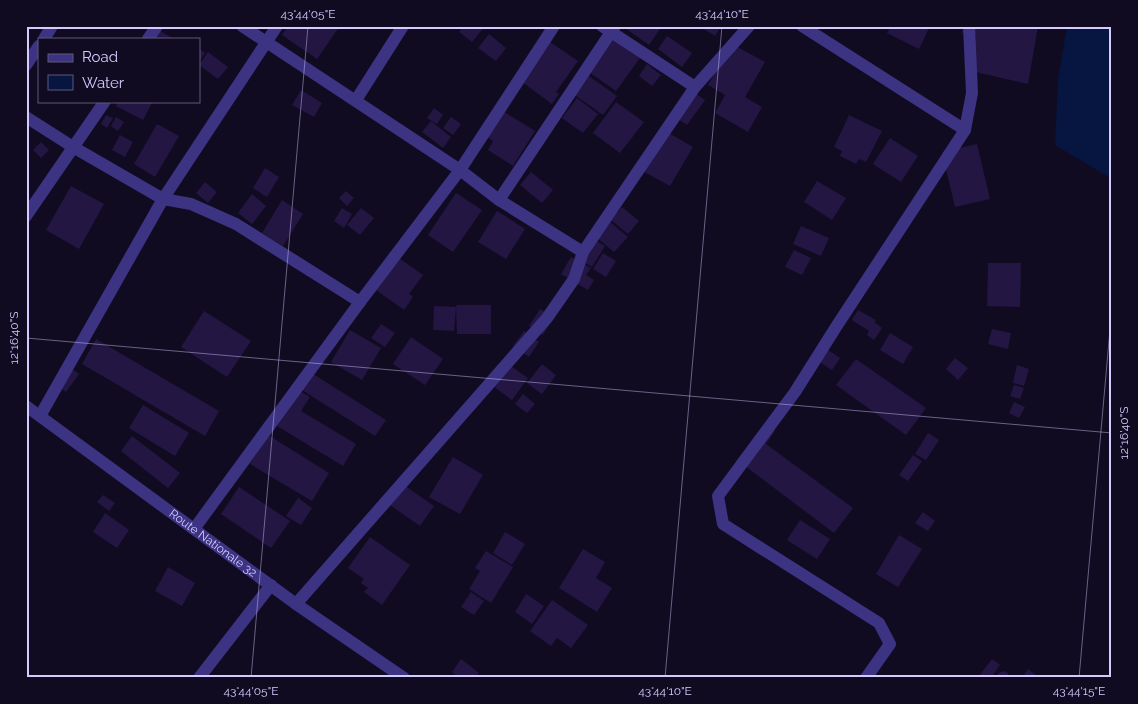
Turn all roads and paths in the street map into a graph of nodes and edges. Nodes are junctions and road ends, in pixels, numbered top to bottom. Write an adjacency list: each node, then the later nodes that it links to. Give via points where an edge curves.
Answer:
1 (52, 26): 11 (street)
2 (157, 26): 12 (street)
3 (242, 26): 13 (street)
4 (278, 26): 13 (street)
5 (403, 26): 17 (street)
6 (554, 26): 22 (street)
7 (750, 26): 16 (street)
8 (802, 26): 20 (street)
9 (969, 26): 20 (street, via 972,92)
10 (609, 28): 16 (street); 24 (street)
11 (45, 38)
12 (149, 38)
13 (267, 42): 17 (street); 23 (street)
14 (38, 47): 15 (street)
15 (26, 65)
16 (695, 87): 26 (street)
17 (356, 100): 22 (street)
18 (104, 102): 21 (street)
19 (26, 116): 21 (street)
20 (965, 130): 35 (street, via 795,392 718,496 723,524 879,623 890,644)
21 (73, 147): 23 (street); 25 (street)
22 (460, 170): 24 (street); 27 (street)
23 (163, 200): 27 (street, via 191,204 236,224); 29 (street)
24 (499, 200): 26 (street)
25 (26, 216)
26 (583, 252): 32 (street, via 574,279 547,318)
27 (360, 302): 30 (street)
28 (26, 406): 29 (street, Route Nationale 32)
29 (40, 416): 30 (street, Route Nationale 32)
30 (194, 529): 31 (street, Route Nationale 32)
31 (270, 585): 32 (street, Route Nationale 32); 33 (street)
32 (296, 604): 34 (street, Route Nationale 32)
33 (199, 678)
34 (404, 678)
35 (866, 678)

